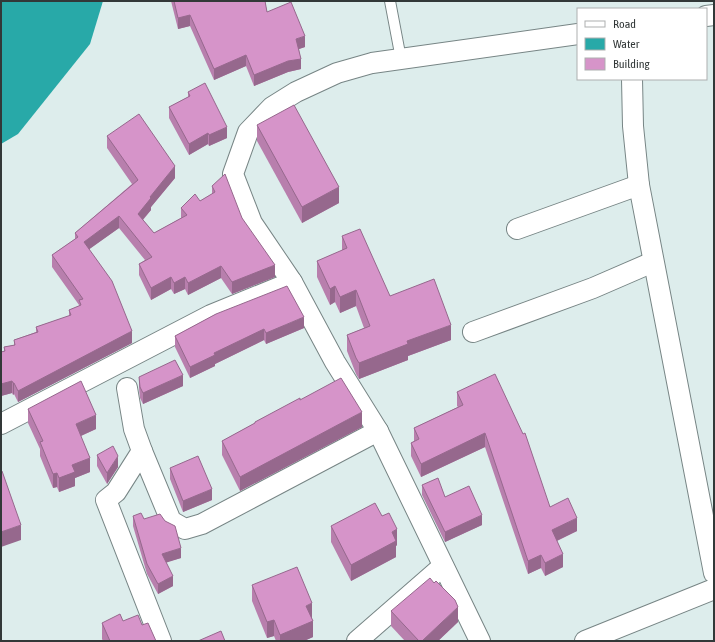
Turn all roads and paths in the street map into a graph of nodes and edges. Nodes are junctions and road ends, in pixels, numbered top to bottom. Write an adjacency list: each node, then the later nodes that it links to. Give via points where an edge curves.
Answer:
1 (390, 1): 3 (lane)
2 (577, 34): 3 (street)
3 (401, 59): 8 (street, via 372,63 337,73 296,92 272,107 248,132 233,174 252,223)
4 (632, 80): 5 (street, via 633,126)
5 (639, 185): 6 (street); 7 (street)
6 (518, 229)
7 (653, 262): 9 (street, via 592,288); 15 (street)
8 (292, 282): 11 (street, via 211,315); 12 (street, via 335,362)
9 (472, 332)
10 (127, 388): 13 (street, via 134,429)
11 (1, 424)
12 (378, 431): 13 (street, via 202,524 185,529 171,521); 14 (street)
13 (142, 450): 17 (street, via 116,492 106,500)
14 (443, 566): 18 (street); 19 (street)
15 (714, 573)
16 (714, 589): 20 (street)
17 (161, 641)
18 (357, 641)
19 (480, 641)
20 (585, 641)

